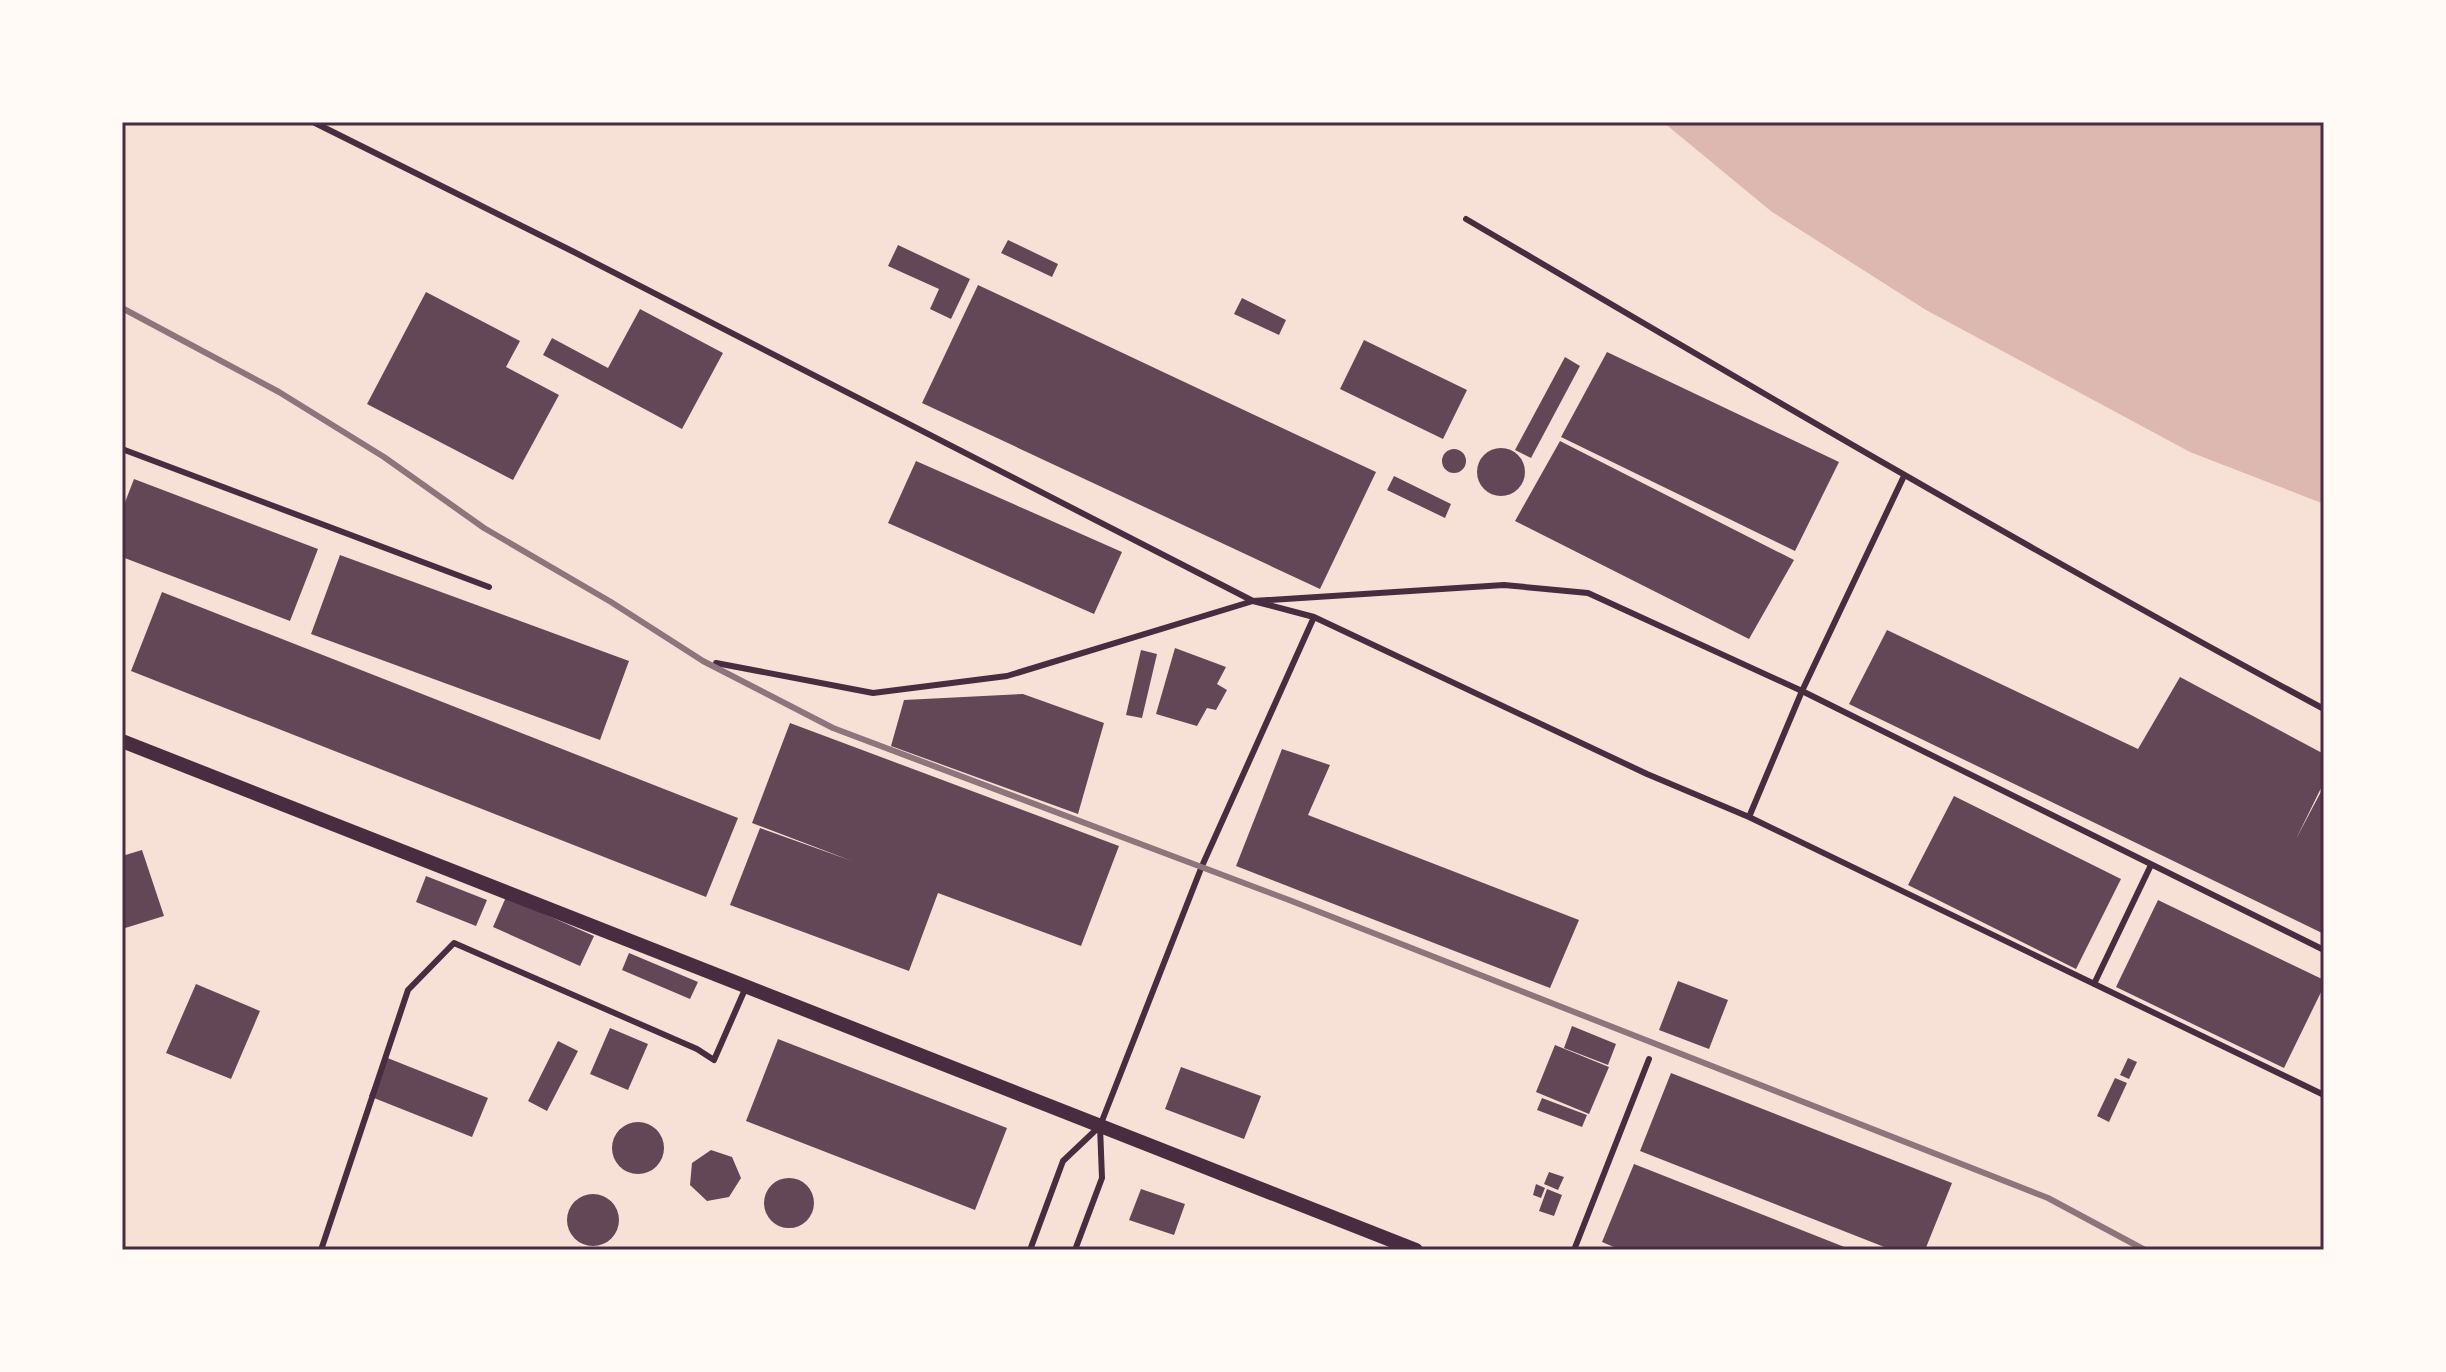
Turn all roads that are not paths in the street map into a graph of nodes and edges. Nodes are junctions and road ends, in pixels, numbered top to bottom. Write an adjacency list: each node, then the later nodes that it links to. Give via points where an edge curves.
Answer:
1 (313, 122): 6 (lane)
2 (1466, 219): 4 (lane)
3 (122, 449): 5 (lane)
4 (1904, 476): 9 (lane); 10 (lane)
5 (489, 587)
6 (1253, 601): 7 (lane); 8 (lane, via 1007,676 873,693); 9 (lane, via 1504,585 1588,593)
7 (1314, 617): 12 (lane); 19 (lane, via 1202,866)
8 (716, 663)
9 (1802, 691): 12 (lane); 13 (lane)
10 (2324, 709)
11 (122, 741): 16 (street)
12 (1749, 817): 15 (lane)
13 (2151, 865): 14 (lane); 15 (lane)
14 (2324, 950)
15 (2094, 984): 18 (lane)
16 (746, 987): 19 (street); 20 (lane, via 714,1060 454,943 408,990)
17 (1649, 1059): 24 (lane)
18 (2324, 1095)
19 (1100, 1126): 21 (lane, via 1063,1161); 22 (lane, via 1102,1178); 23 (street)
20 (321, 1250)
21 (1030, 1250)
22 (1075, 1250)
23 (1416, 1250)
24 (1574, 1250)

